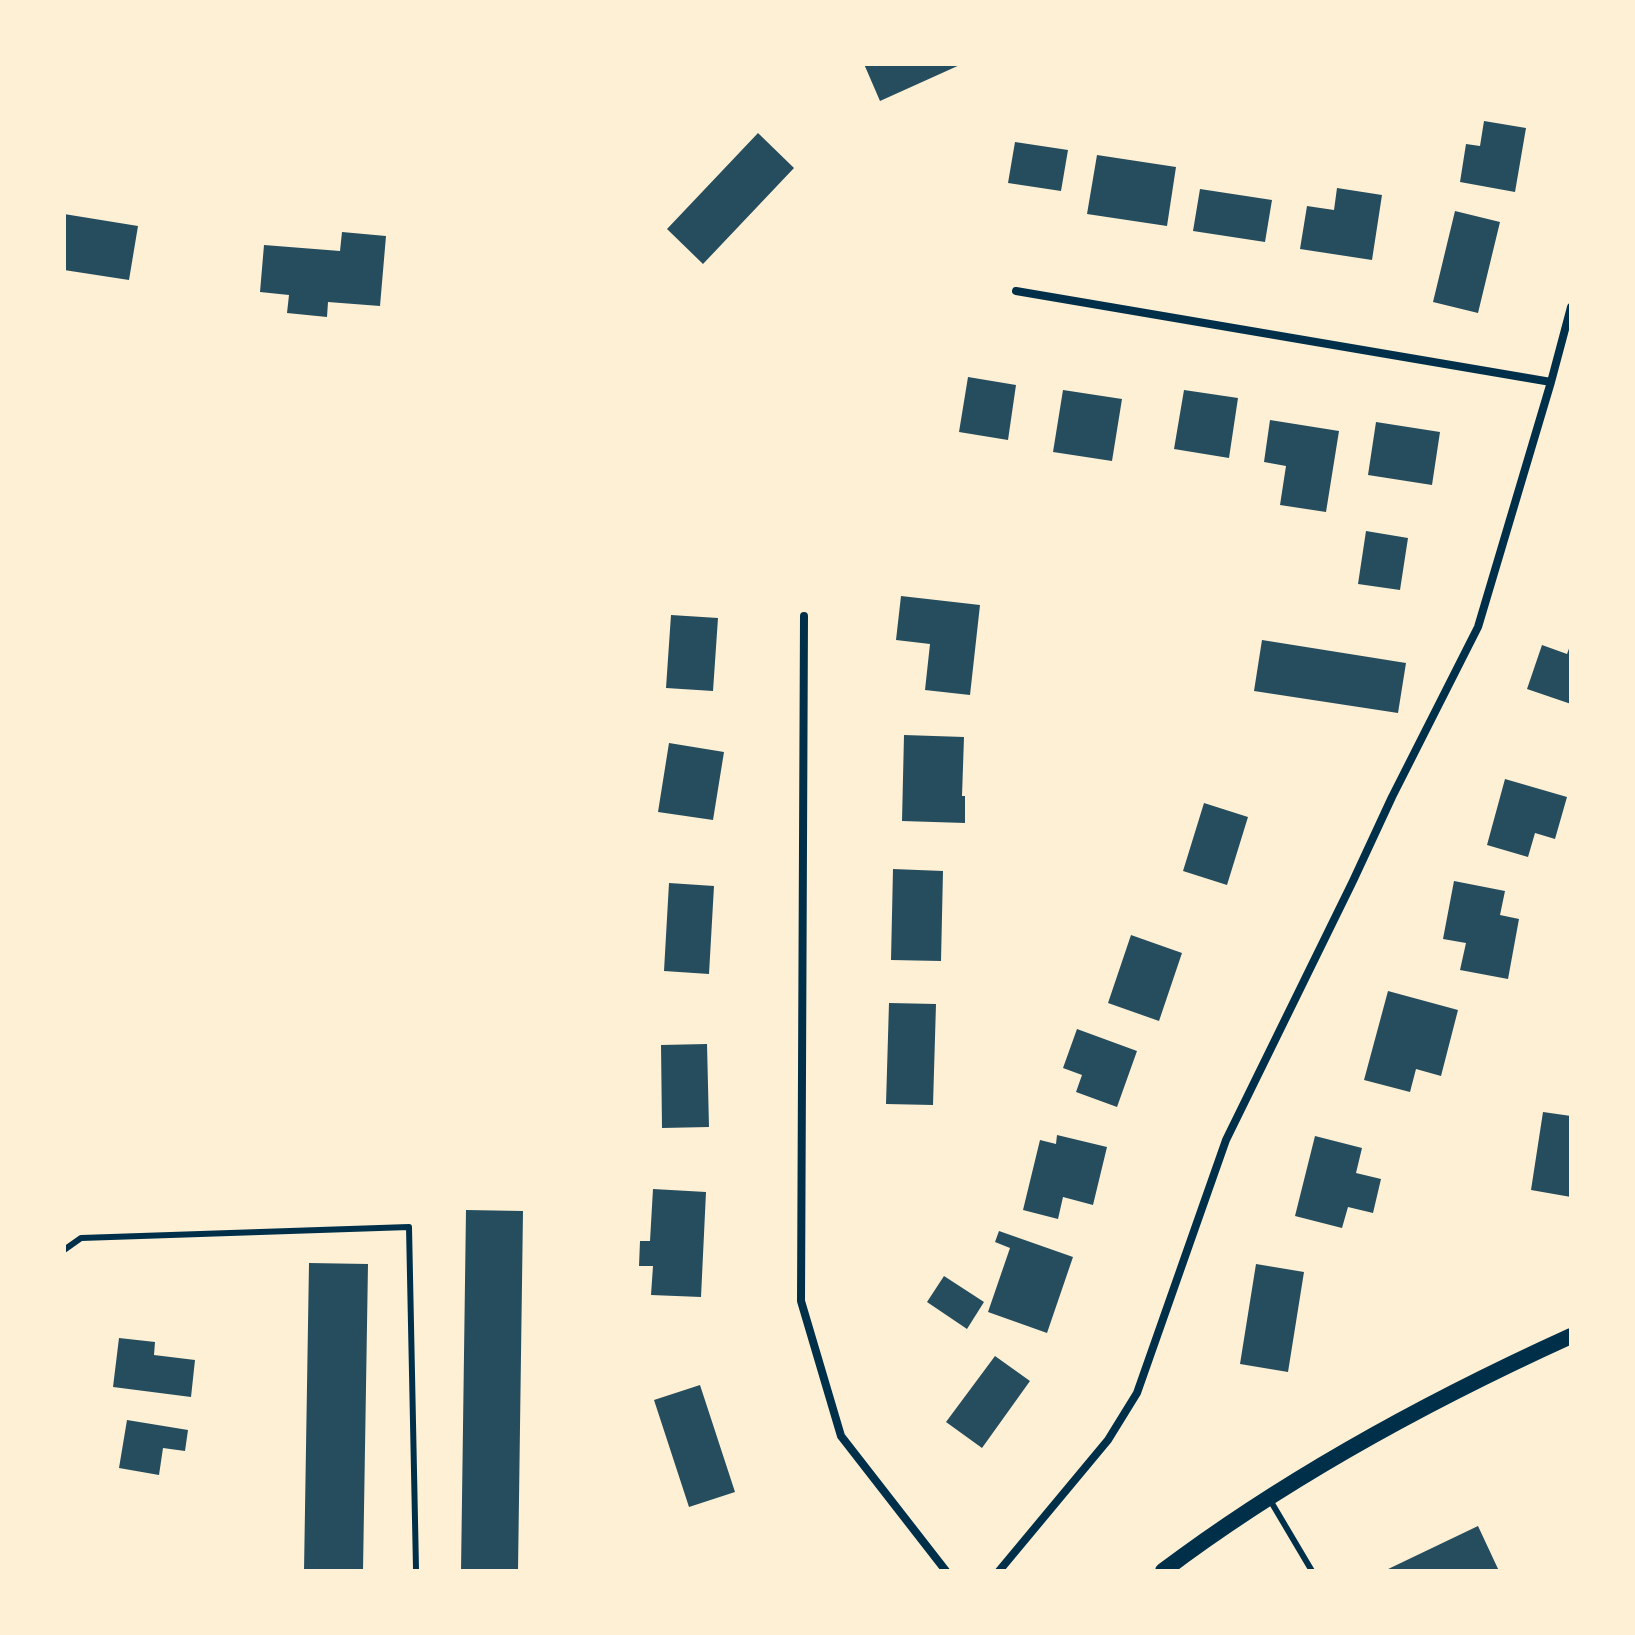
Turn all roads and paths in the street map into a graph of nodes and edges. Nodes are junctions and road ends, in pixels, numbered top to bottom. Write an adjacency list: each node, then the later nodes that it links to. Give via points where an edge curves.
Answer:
1 (1016, 291): 3 (street)
2 (1571, 307): 3 (street)
3 (1551, 382): 10 (street, via 1478,627 1226,1140 1137,1393 1108,1440)
4 (804, 616): 9 (street, via 801,1301 841,1436)
5 (64, 1250): 8 (lane, via 81,1238 409,1227)
6 (1571, 1336): 7 (main road, via 1420,1409)
7 (1268, 1497): 11 (main road); 12 (lane)
8 (416, 1569)
9 (946, 1571)
10 (999, 1571)
11 (1163, 1571)
12 (1312, 1571)

